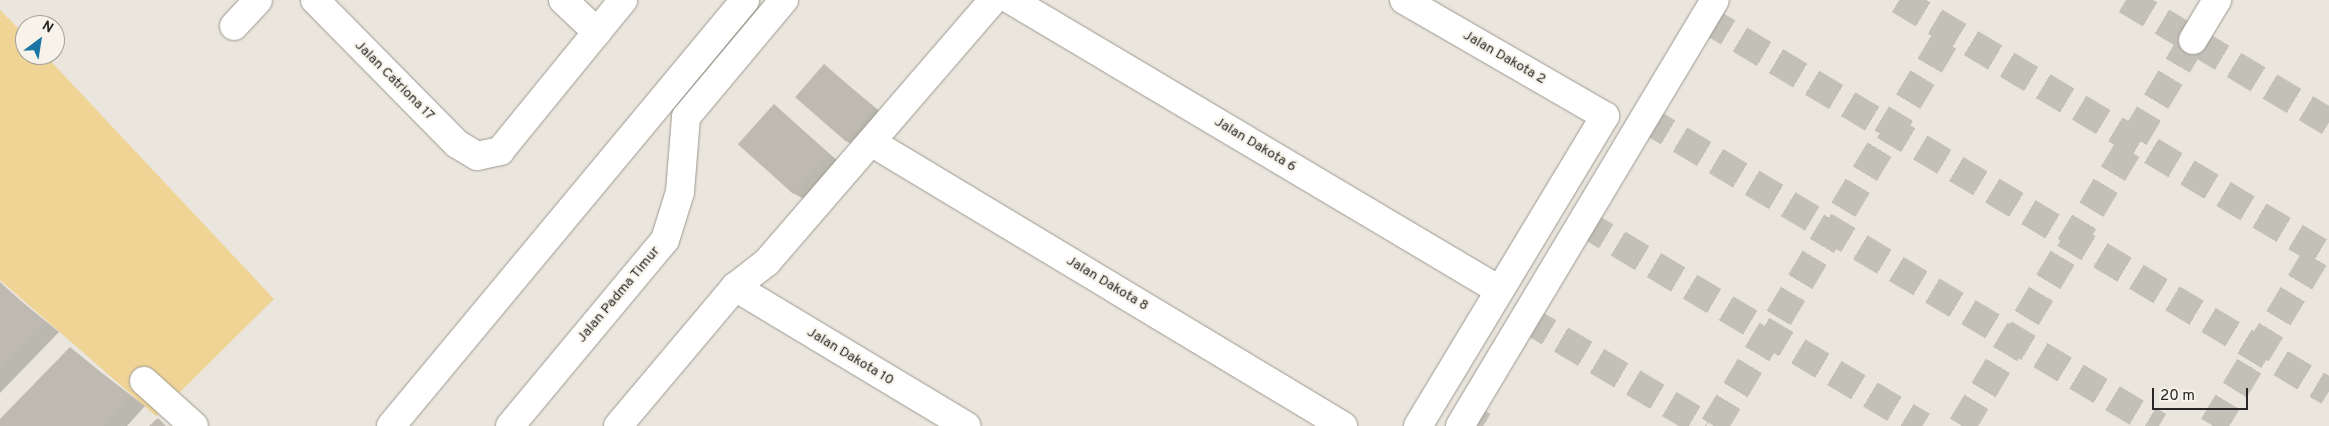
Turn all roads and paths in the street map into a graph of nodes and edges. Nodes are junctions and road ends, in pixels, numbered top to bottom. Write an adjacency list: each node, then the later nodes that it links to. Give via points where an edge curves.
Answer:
1 (258, 0): 12 (street)
2 (314, 0): 13 (street, Jalan Catriona 17, via 457,144 477,156 500,150)
3 (563, 0): 13 (street)
4 (623, 0): 13 (street)
5 (744, 0): 20 (street)
6 (784, 0): 21 (street, Jalan Padma Timur, via 686,117 680,192 665,240)
7 (993, 0): 15 (street)
8 (1011, 0): 17 (street, Jalan Dakota 6)
9 (1404, 0): 17 (street, Jalan Dakota 2, via 1605,116)
10 (1715, 0): 26 (street)
11 (2217, 0): 14 (street)
12 (234, 26)
13 (597, 32)
14 (2193, 40)
15 (871, 142): 16 (street, via 767,262); 24 (street, Jalan Dakota 8)
16 (735, 287): 22 (street); 23 (street, Jalan Dakota 10)
17 (1499, 290): 25 (street)
18 (144, 381): 19 (street)
19 (194, 426)
20 (391, 426)
21 (510, 426)
22 (618, 426)
23 (966, 426)
24 (1343, 426)
25 (1418, 426)
26 (1460, 426)

